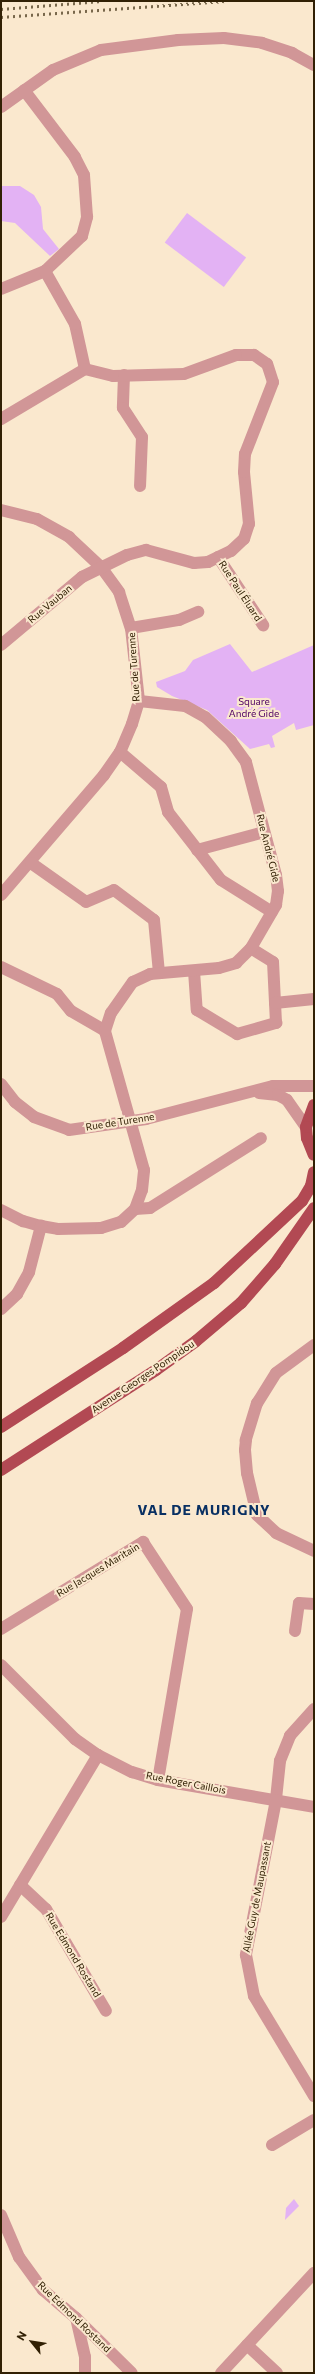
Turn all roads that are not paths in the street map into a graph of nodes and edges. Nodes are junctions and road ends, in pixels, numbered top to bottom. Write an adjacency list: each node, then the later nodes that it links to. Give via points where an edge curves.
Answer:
1 (314, 65): 2 (street, via 262,43 224,38 192,39 101,50 53,70)
2 (24, 90): 3 (street); 4 (street, via 75,157 84,175 87,217 82,236)
3 (1, 107)
4 (45, 271): 5 (street); 6 (street, via 75,324)
5 (1, 289)
6 (85, 369): 7 (street, Rue Vauban); 8 (street)
7 (124, 376): 9 (street, via 123,408 142,436); 11 (street, Rue Vauban, via 184,374 236,355 254,355 266,364 273,382 245,454 244,472 249,524 244,539)
8 (1, 419)
9 (140, 486)
10 (1, 510): 12 (street, Rue de Turenne, via 37,519 69,537)
11 (218, 557): 12 (street, Rue Vauban, via 208,562 194,563 146,550 127,555); 14 (street, Rue Paul Éluard)
12 (101, 567): 15 (street, Rue de Turenne, via 119,592); 16 (street, Rue Vauban, via 82,577)
13 (198, 612): 15 (street, via 179,620)
14 (263, 625)
15 (131, 628): 17 (street, Rue de Turenne)
16 (1, 645)
17 (139, 701): 18 (street, Rue de Turenne); 19 (street, Rue André Gide, via 184,706 206,717 231,740 246,762)
18 (120, 752): 20 (street, via 161,787 168,812); 21 (street, Rue de Turenne, via 104,775)
19 (264, 832): 20 (street); 23 (street, Rue André Gide, via 278,891)
20 (197, 850): 23 (street, via 221,880)
21 (30, 863): 22 (street, Rue de Turenne); 27 (street, via 86,902 114,890 154,920)
22 (1, 895)
23 (272, 912): 24 (street, Rue André Gide)
24 (251, 948): 26 (street, Rue André Gide, via 236,964); 29 (street, via 273,962)
25 (1, 966): 30 (street, via 57,994 71,1011)
26 (194, 971): 27 (street, Rue André Gide); 29 (street, via 198,1010 237,1034 276,1023)
27 (159, 972): 30 (street, Rue André Gide, via 133,982 111,1013)
28 (314, 999): 29 (street)
29 (275, 1003)
30 (105, 1031): 35 (street)
31 (1, 1086): 35 (street, Rue de Turenne, via 15,1102 34,1117 69,1130)
32 (314, 1086): 33 (street, Rue de Turenne, via 273,1086)
33 (254, 1092): 35 (street, Rue de Turenne); 36 (street, Rue de Turenne, via 278,1095 287,1100)
34 (314, 1105): 36 (main road)
35 (132, 1121): 41 (street, via 144,1170 142,1190)
36 (306, 1127): 38 (main road, via 307,1138)
37 (261, 1138): 41 (street, via 150,1208)
38 (314, 1155)
39 (314, 1172): 46 (main road, via 311,1186 302,1201 214,1283 123,1348)
40 (314, 1208): 47 (main road, Avenue Georges Pompidou, via 275,1264 241,1303 196,1341 156,1370)
41 (135, 1209): 43 (street, via 120,1222 101,1228 58,1229)
42 (1, 1210): 43 (street, via 23,1221)
43 (41, 1226): 44 (street, via 29,1272 17,1294)
44 (1, 1308)
45 (314, 1345): 48 (street, via 276,1373 257,1403 245,1450 247,1473 257,1516 276,1533)
46 (1, 1427)
47 (1, 1470)
48 (314, 1551)
49 (314, 1604): 51 (street, via 299,1603)
50 (1, 1629): 55 (street, Rue Jacques Maritain, via 143,1542 187,1609)
51 (295, 1631)
52 (1, 1666): 54 (street, Rue Roger Caillois, via 75,1739)
53 (314, 1709): 56 (street, Allée Guy de Maupassant, via 288,1742 280,1761)
54 (98, 1755): 55 (street, Rue Roger Caillois, via 132,1772); 58 (street)
55 (158, 1780): 56 (street, Rue Roger Caillois)
56 (276, 1800): 57 (street, Rue Roger Caillois); 61 (street, Allée Guy de Maupassant, via 246,1955 254,1996)
57 (314, 1807)
58 (20, 1885): 59 (street); 60 (street, Rue Edmond Rostand, via 46,1909)
59 (1, 1916)
60 (106, 2011)
61 (314, 2096)
62 (314, 2120): 63 (street)
63 (272, 2145)
64 (1, 2215): 66 (street, Rue Edmond Rostand, via 19,2257 43,2290)
65 (314, 2273): 67 (street)
66 (76, 2318): 68 (street, via 85,2357); 69 (street, Rue Edmond Rostand)
67 (247, 2345): 70 (street); 71 (street)
68 (85, 2373)
69 (132, 2373)
70 (221, 2373)
71 (277, 2373)

